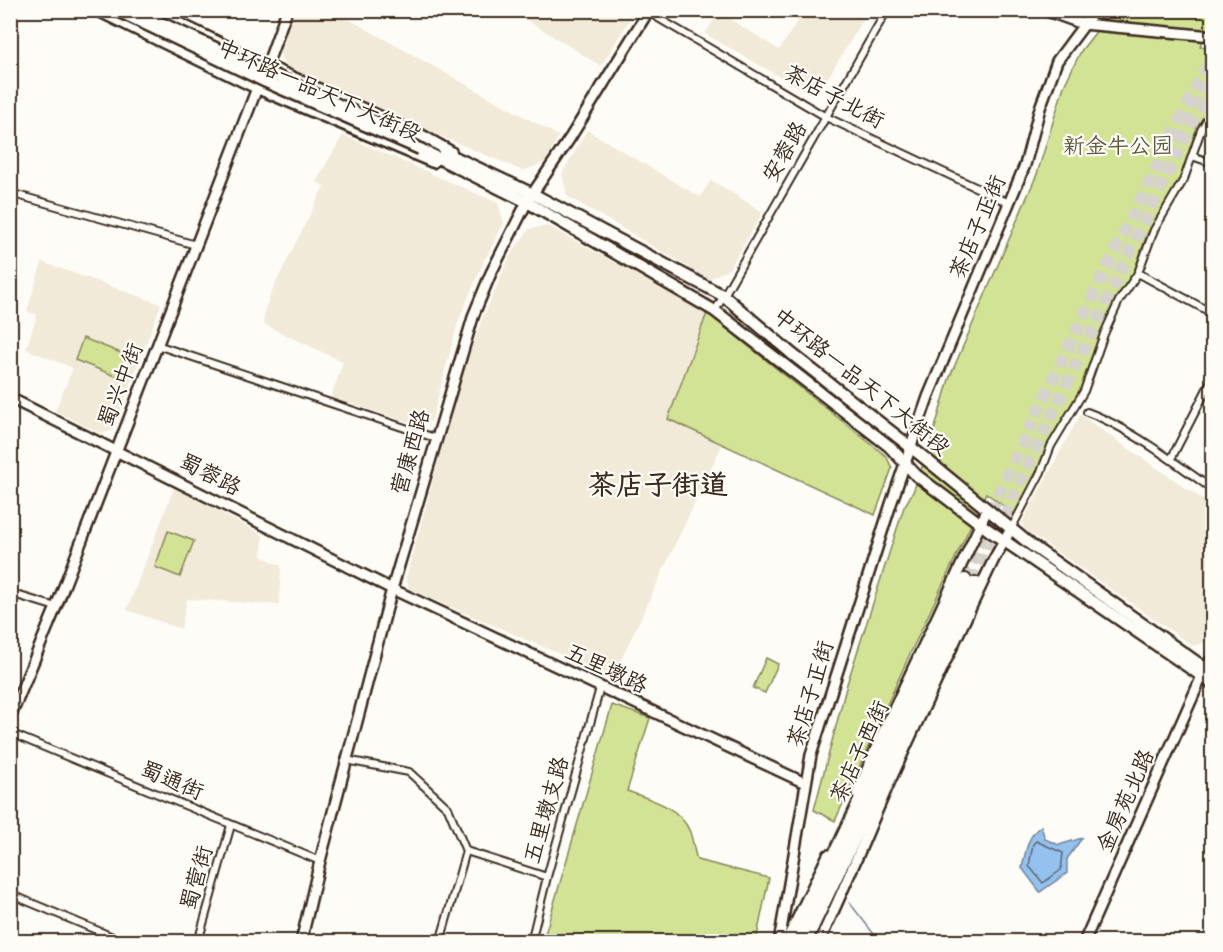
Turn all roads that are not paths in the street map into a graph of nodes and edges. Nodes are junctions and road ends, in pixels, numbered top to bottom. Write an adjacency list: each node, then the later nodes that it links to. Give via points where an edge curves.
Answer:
1 (97, 10): 13 (main road, 中环路一品天下大街段)
2 (116, 10): 16 (main road, bridge, via 266,82)
3 (133, 10): 16 (main road, bridge)
4 (151, 10): 12 (main road, 中环路一品天下大街段)
5 (287, 10): 12 (street, 蜀兴中街)
6 (887, 10): 15 (street, 安蓉路)
7 (1044, 10): 10 (street)
8 (1095, 10): 10 (street)
9 (649, 11): 15 (street, 茶店子北街); 21 (street, 营康西路)
10 (1083, 24): 11 (street); 22 (street, 茶店子正街, via 1057,61)
11 (1212, 35)
12 (267, 66): 13 (street, 蜀兴中街); 19 (main road, 中环路一品天下大街段, via 444,146)
13 (257, 88): 19 (main road, 中环路一品天下大街段, via 411,154 439,164); 23 (street, 蜀兴中街)
14 (1212, 111): 17 (street)
15 (826, 117): 22 (street, 茶店子北街); 25 (street, 安蓉路)
16 (422, 146): 19 (main road, 中环路一品天下大街段)
17 (1192, 156): 18 (street); 24 (street, via 1184,180 1154,230)
18 (1212, 163)
19 (462, 164): 21 (main road, 中环路一品天下大街段)
20 (10, 193): 23 (street)
21 (530, 198): 25 (main road, 中环路一品天下大街段); 26 (main road, 中环路一品天下大街段); 32 (street, 营康西路, via 474,314)
22 (1009, 203): 33 (street, 茶店子正街)
23 (195, 245): 28 (street, 蜀兴中街)
24 (1138, 273): 27 (street); 40 (street, via 1119,301 1084,392 1051,446)
25 (724, 296): 26 (street, 安蓉路); 33 (main road, 中环路一品天下大街段)
26 (715, 310): 36 (main road, 中环路一品天下大街段, via 889,446)
27 (1212, 313)
28 (157, 345): 32 (street); 34 (street, 蜀兴中街)
29 (1212, 379): 35 (street)
30 (11, 399): 34 (street, 蜀蓉路)
31 (1087, 412): 35 (street)
32 (435, 438): 42 (street, 营康西路)
33 (911, 447): 36 (street, 茶店子正街); 38 (main road, 中环路一品天下大街段)
34 (117, 450): 42 (street, 蜀蓉路); 44 (street, 蜀兴中街)
35 (1171, 459): 37 (street)
36 (905, 464): 39 (main road, 中环路一品天下大街段); 53 (street, 茶店子正街)
37 (1212, 489)
38 (987, 510): 39 (street); 40 (main road, 中环路一品天下大街段)
39 (980, 523): 41 (main road, 中环路一品天下大街段); 67 (street)
40 (1011, 529): 41 (street); 46 (main road, 中环路一品天下大街段)
41 (1004, 541): 46 (main road, 中环路一品天下大街段); 57 (street)
42 (392, 589): 48 (street, 五里墩路); 51 (street, 营康西路)
43 (10, 593): 44 (street)
44 (56, 607): 49 (street, 蜀兴中街)
45 (1212, 653): 46 (street)
46 (1207, 672): 47 (main road, 中环路一品天下大街段); 72 (street, 金房苑北路)
47 (1212, 683)
48 (600, 688): 53 (street, 五里墩路); 59 (street, 五里墩支路)
49 (10, 718)
50 (10, 733): 54 (street, 蜀通街)
51 (346, 760): 56 (street, via 409,772 448,808); 58 (street, 营康西路)
52 (883, 774): 55 (highway); 57 (street); 68 (highway, 茶店子西街, via 970,581)
53 (805, 783): 61 (street, 茶店子正街)
54 (231, 825): 58 (street, 蜀通街); 63 (street, 蜀营街)
55 (854, 836): 69 (highway); 70 (highway, via 847,867)
56 (466, 851): 59 (street); 65 (street)
57 (857, 856): 71 (street)
58 (320, 861): 64 (street, 营康西路)
59 (547, 876): 66 (street, 五里墩支路)
60 (10, 894): 62 (street)
61 (777, 939)
62 (125, 942)
63 (198, 942)
64 (301, 942)
65 (440, 942)
66 (531, 942)
67 (786, 942)
68 (793, 942)
69 (805, 942)
70 (813, 942)
71 (819, 942)
72 (1084, 942)

